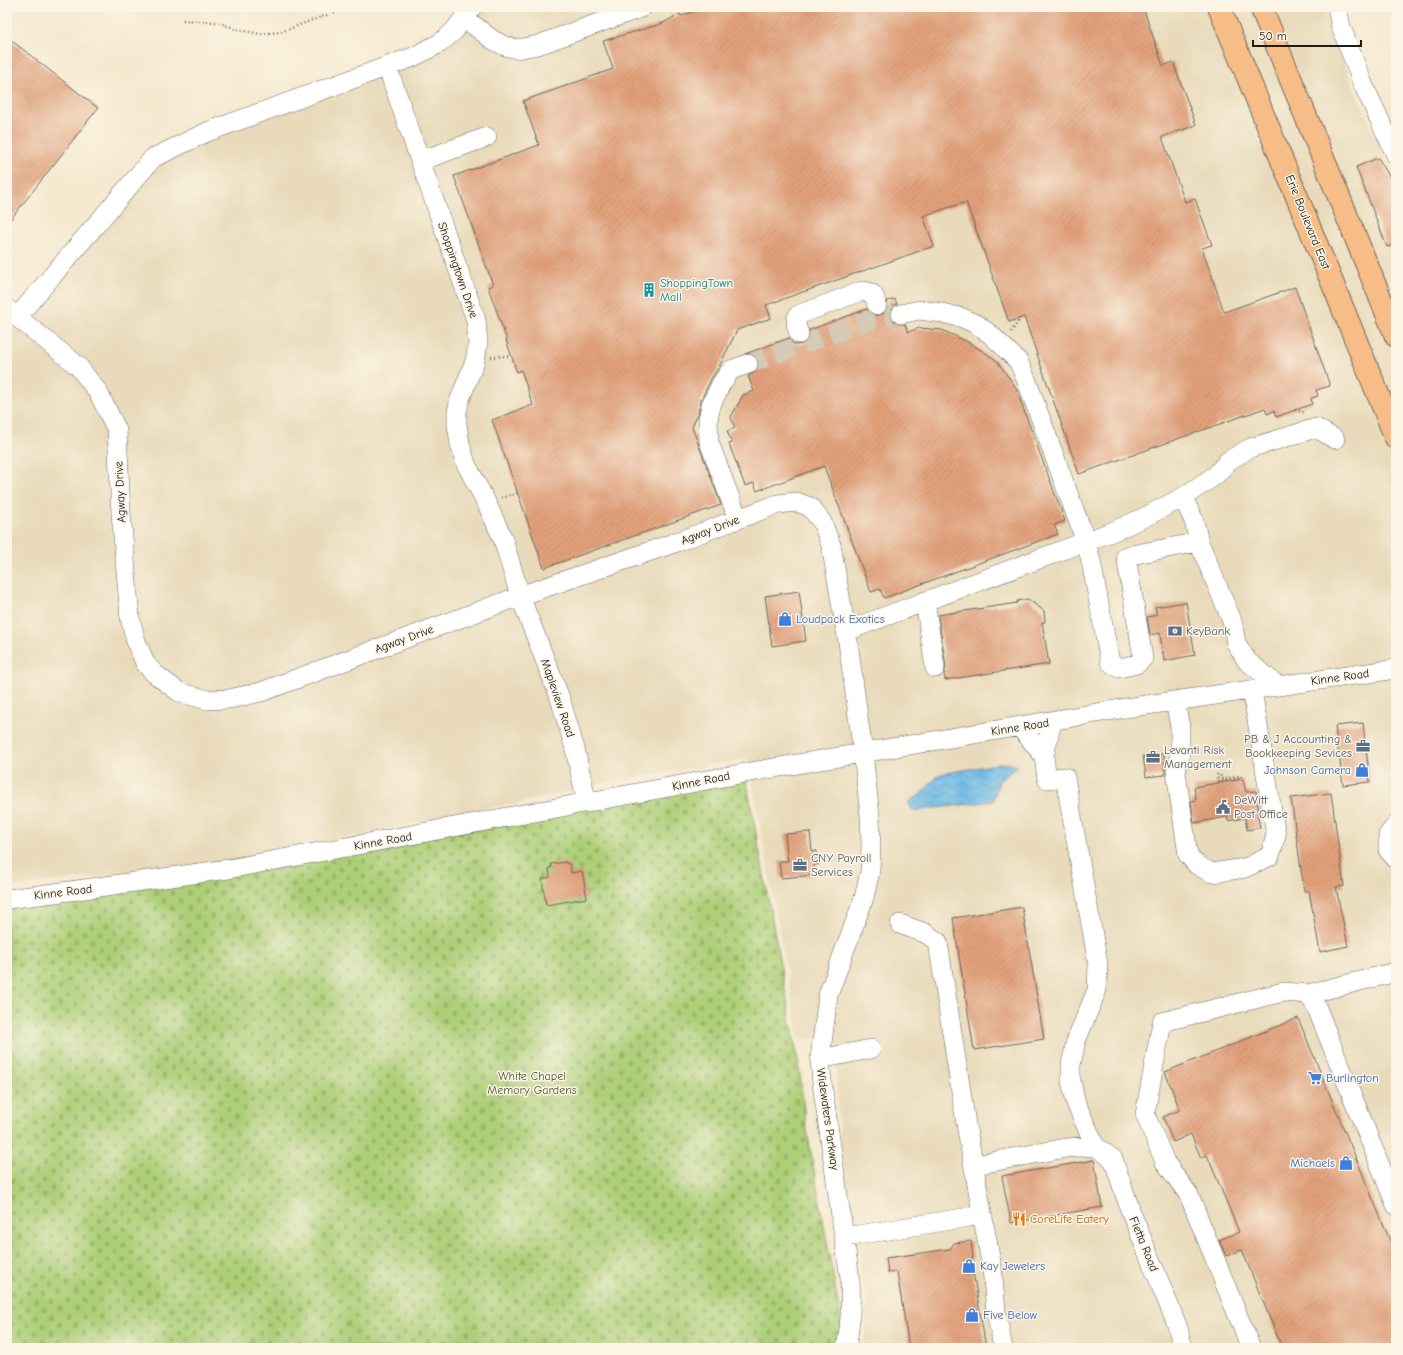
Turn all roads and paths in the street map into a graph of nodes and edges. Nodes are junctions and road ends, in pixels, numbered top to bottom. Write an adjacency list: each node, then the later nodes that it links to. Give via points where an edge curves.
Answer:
1 (346, 7): 7 (path, via 280,32 261,34 216,22)
2 (642, 7): 6 (street, via 538,45 517,49 493,40)
3 (1219, 7): 18 (main road, Erie Boulevard East)
4 (1261, 7): 16 (main road)
5 (1337, 7): 10 (street, via 1341,27 1363,84)
6 (468, 12): 8 (street, via 454,31 440,43)
7 (183, 20)
8 (388, 66): 11 (street, Shoppingtown Drive); 13 (street, via 207,132 153,158)
9 (487, 137): 11 (street)
10 (1396, 155)
11 (420, 160): 24 (street, Shoppingtown Drive, via 476,320 478,344 475,361 457,412 460,444 466,464 503,539)
12 (877, 305): 15 (street, via 874,295 862,291 798,315 796,324)
13 (12, 313): 24 (street, Agway Drive, via 78,366 98,392 117,430 130,618 145,663 179,692 207,700 229,699 261,692)
14 (901, 314): 22 (street, via 919,310 962,318 991,335 1018,361)
15 (799, 334)
16 (1396, 336)
17 (748, 364): 21 (street, via 732,370 721,384 711,405 708,420 710,442)
18 (1396, 438)
19 (1335, 439): 20 (street, via 1316,428 1250,448 1228,461 1216,475)
20 (1183, 497): 22 (street, via 1139,520); 23 (street, via 1194,521)
21 (738, 519): 24 (street, Agway Drive); 26 (street, Agway Drive, via 778,504 797,502 813,511 822,522 830,545)
22 (1086, 542): 23 (street, via 1110,662 1119,668 1137,664 1143,658 1126,556); 25 (street)
23 (1199, 542): 29 (street, via 1232,621 1236,643 1247,661)
24 (520, 596): 37 (street, Mapleview Road, via 560,698)
25 (925, 601): 26 (street); 27 (street)
26 (846, 631): 34 (street, Agway Drive)
27 (935, 668)
28 (1396, 669): 29 (street, Kinne Road)
29 (1278, 686): 30 (street, Kinne Road)
30 (1252, 690): 31 (street, Kinne Road); 31 (street, via 1276,835 1270,856 1245,868 1212,873 1197,866 1188,854 1176,772 1180,754 1180,734)
31 (1175, 701): 32 (street, Kinne Road)
32 (1052, 722): 33 (street, Kinne Road); 35 (street)
33 (1020, 727): 34 (street, Kinne Road); 35 (street)
34 (864, 753): 37 (street, Kinne Road); 45 (street, Widewaters Parkway, via 870,816 870,871 864,898 828,995)
35 (1044, 756): 46 (street, via 1047,779 1065,778 1098,964 1096,990 1076,1042 1070,1081 1076,1103)
36 (1218, 782): 36 (path, via 1218,773 1221,779 1240,776 1241,778)
37 (587, 803): 40 (street, Kinne Road, via 228,869)
38 (1396, 825): 39 (street, via 1388,835 1388,850)
39 (1396, 859)
40 (7, 899)
41 (900, 924): 47 (street, via 925,933 938,942)
42 (1396, 972): 43 (street)
43 (1308, 994): 48 (street); 54 (street, via 1283,992 1162,1022 1145,1114 1165,1162 1189,1195)
44 (871, 1049): 45 (street)
45 (820, 1059): 50 (street, Widewaters Parkway)
46 (1095, 1146): 47 (street, via 1066,1148); 53 (street, Fietta Road, via 1113,1160 1176,1325)
47 (974, 1165): 49 (street)
48 (1395, 1202)
49 (982, 1215): 50 (street); 52 (street)
50 (845, 1237): 51 (street, Widewaters Parkway, via 852,1305)
51 (846, 1348)
52 (1003, 1348)
53 (1182, 1348)
54 (1251, 1348)

